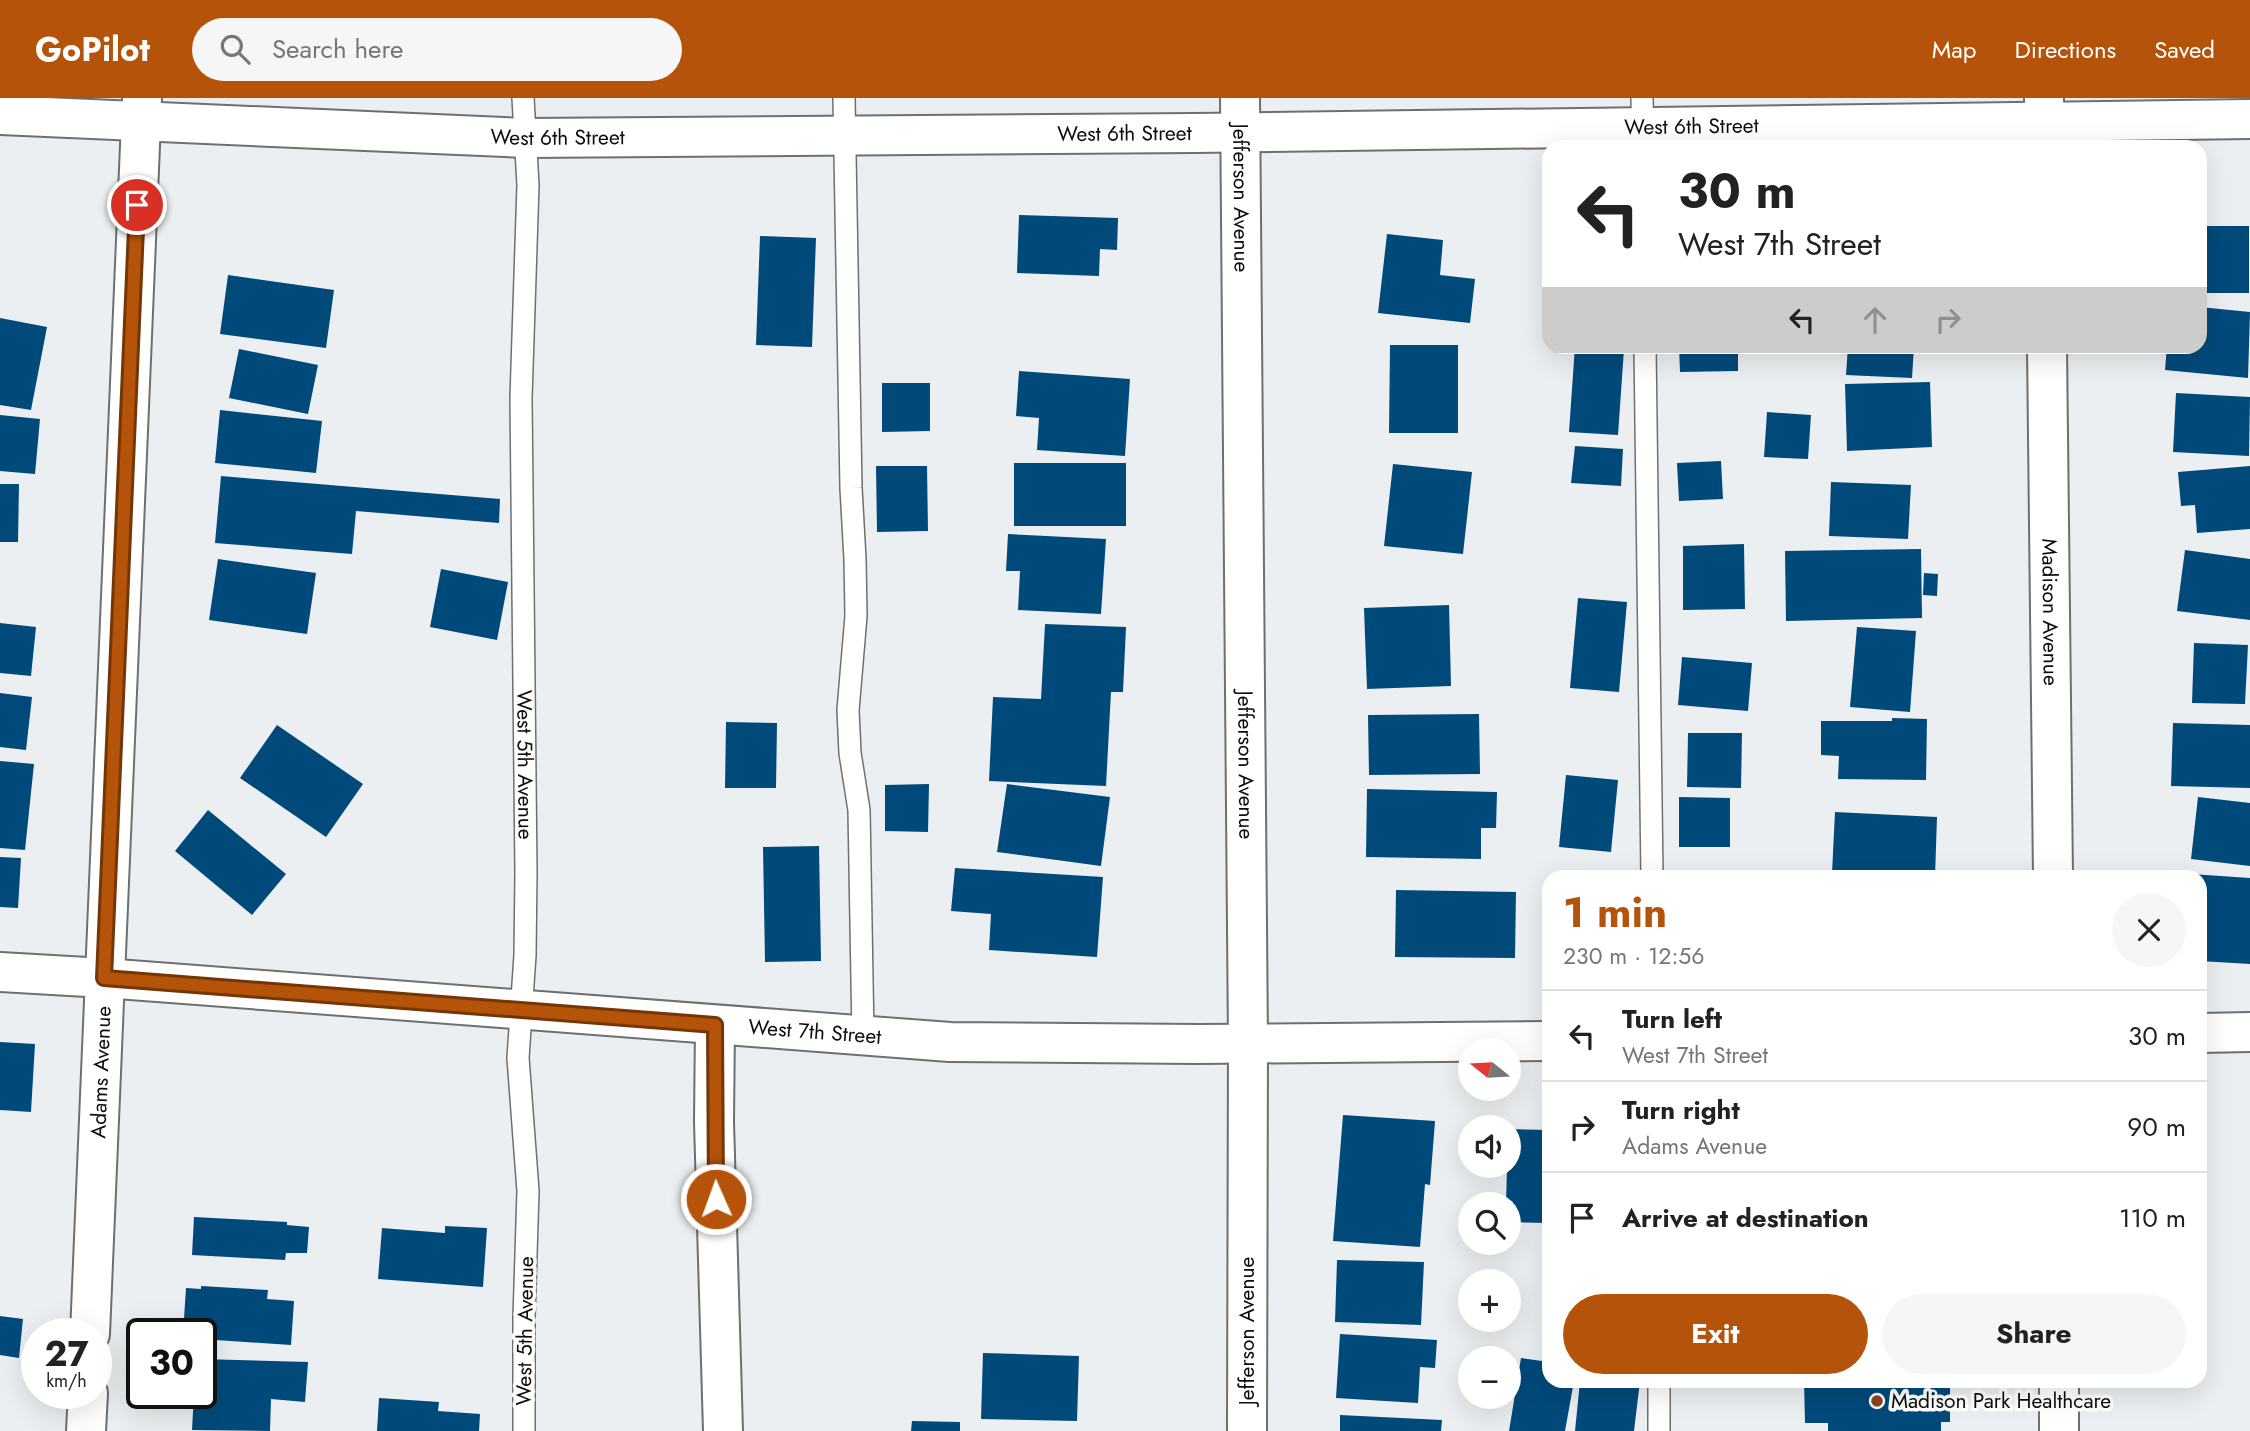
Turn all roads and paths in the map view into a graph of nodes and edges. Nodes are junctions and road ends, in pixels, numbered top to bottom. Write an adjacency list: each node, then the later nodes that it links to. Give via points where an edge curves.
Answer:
1 (523, 98): 10 (lane, West 5th Avenue)
2 (844, 98): 9 (lane)
3 (141, 110): 4 (street, West 6th Street); 10 (street, West 6th Street); 16 (street, Adams Avenue)
4 (0, 115)
5 (1241, 115): 8 (street, West 6th Street); 9 (street, West 6th Street); 23 (street, Jefferson Avenue)
6 (2250, 119): 7 (street, West 6th Street)
7 (2045, 122): 8 (street, West 6th Street)
8 (1643, 124)
9 (844, 137): 10 (street, West 6th Street); 21 (lane, via 856,616 848,709 859,821)
10 (525, 138): 17 (lane, West 5th Avenue, via 528,185 521,398 526,873)
11 (1645, 354): 13 (lane)
12 (2047, 354): 14 (street, Madison Avenue)
13 (1652, 870)
14 (2053, 870)
15 (0, 972): 16 (street, West 7th Street)
16 (104, 978): 17 (street, West 7th Street); 24 (street, Adams Avenue)
17 (520, 1011): 18 (street, West 7th Street); 29 (lane, West 5th Avenue, via 518,1058 528,1191)
18 (715, 1025): 21 (street, West 7th Street); 30 (street)
19 (2250, 1032): 20 (street)
20 (2207, 1033)
21 (863, 1036): 23 (street, West 7th Street, via 1033,1044)
22 (1542, 1041): 23 (street, West 7th Street)
23 (1248, 1044): 31 (street, Jefferson Avenue)
24 (91, 1318)
25 (1659, 1388): 32 (lane)
26 (2059, 1388): 33 (street)
27 (87, 1409): 28 (street)
28 (86, 1431)
29 (524, 1431)
30 (723, 1431)
31 (1247, 1431)
32 (1659, 1431)
33 (2059, 1431)

